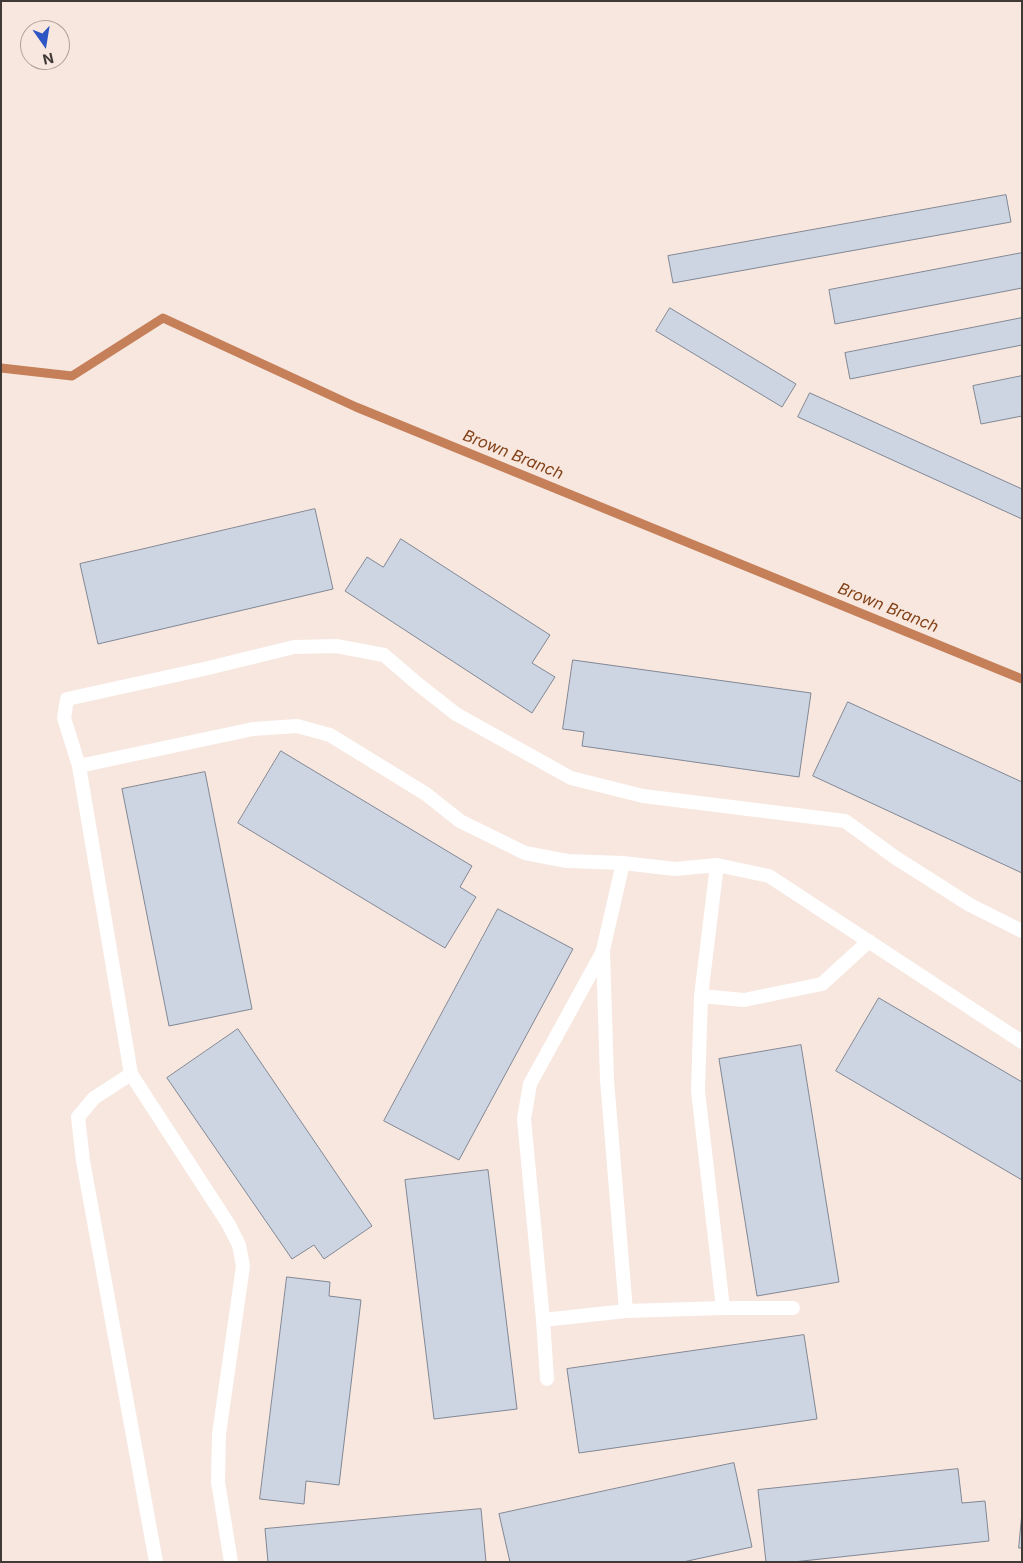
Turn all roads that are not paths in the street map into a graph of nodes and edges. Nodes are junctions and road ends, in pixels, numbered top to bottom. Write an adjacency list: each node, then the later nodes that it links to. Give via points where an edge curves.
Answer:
1 (78, 766): 2 (lane, via 253,729 297,726 330,736 426,794 460,821 525,853 567,862); 4 (lane, via 64,718 67,699 294,646 336,646 384,655 456,714 571,778 643,796 845,822 970,905); 9 (lane)
2 (623, 863): 3 (lane, via 675,869); 6 (lane)
3 (717, 865): 5 (lane, via 769,876); 7 (lane)
4 (1022, 931)
5 (869, 941): 7 (lane, via 822,984 744,1000); 8 (lane)
6 (603, 950): 12 (lane, via 608,1080); 13 (lane, via 530,1084 524,1118)
7 (701, 996): 10 (lane, via 698,1091)
8 (1022, 1042)
9 (131, 1074): 15 (lane, via 94,1098 78,1117 83,1161); 16 (lane, via 229,1225 244,1266 219,1434 218,1482)
10 (723, 1308): 11 (lane); 12 (lane)
11 (794, 1308)
12 (626, 1311): 13 (lane)
13 (543, 1320): 14 (lane)
14 (547, 1379)
15 (156, 1562)
16 (231, 1562)

